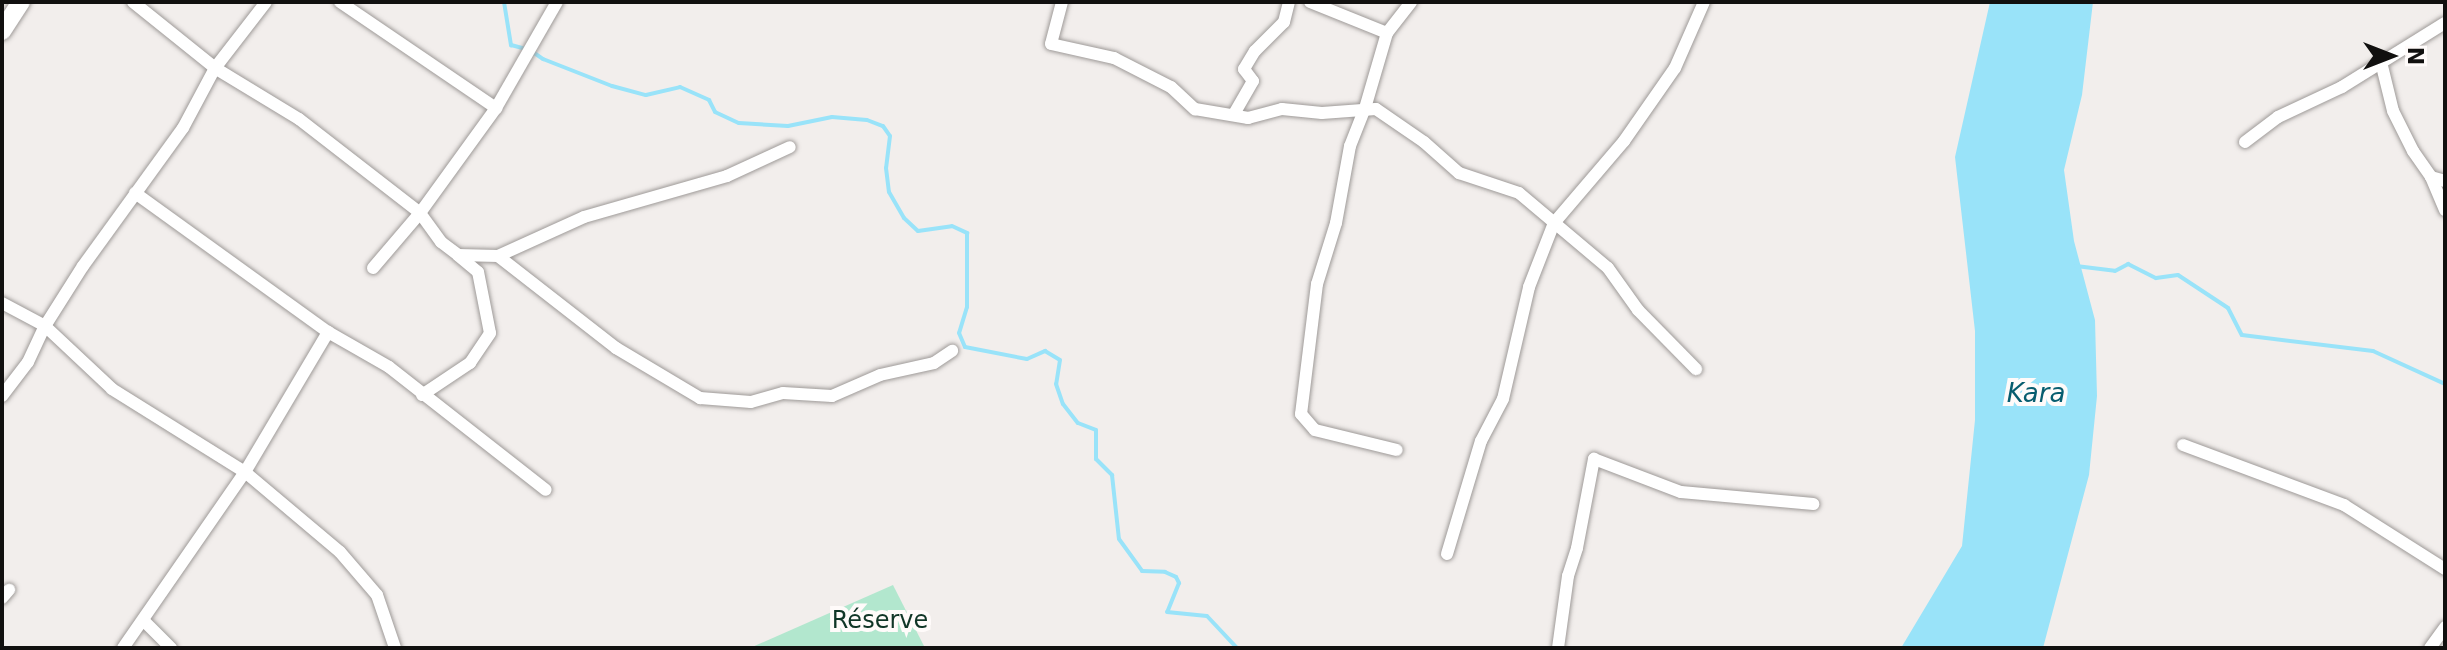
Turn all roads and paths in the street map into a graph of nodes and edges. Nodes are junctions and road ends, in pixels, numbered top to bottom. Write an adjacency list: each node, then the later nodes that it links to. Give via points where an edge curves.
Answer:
1 (21, 2): 12 (main road)
2 (133, 2): 15 (street)
3 (266, 2): 15 (street)
4 (340, 2): 16 (street)
5 (557, 2): 16 (street)
6 (1062, 2): 18 (street, via 1051,44 1114,58 1171,87 1195,109)
7 (1289, 2): 18 (street, via 1284,22 1244,69 1253,81)
8 (1310, 2): 13 (street)
9 (1411, 2): 13 (street)
10 (1704, 2): 26 (street, via 1675,68 1624,141)
11 (2445, 23): 14 (street)
12 (2, 31)
13 (1387, 33): 17 (street)
14 (2381, 62): 19 (street, via 2278,117); 21 (street, via 2393,111)
15 (215, 68): 23 (street, via 183,128); 25 (street, via 299,119)
16 (496, 108): 25 (street)
17 (1365, 108): 18 (street, via 1322,113 1282,109 1248,118); 26 (street, via 1388,117 1459,173 1519,193); 38 (street, via 1350,146 1336,223 1317,284 1301,414 1315,430)
18 (1234, 114)
19 (2245, 142)
20 (790, 147): 28 (street, via 727,176 584,217)
21 (2431, 177): 22 (street); 24 (street)
22 (2445, 181)
23 (135, 193): 31 (street); 32 (street)
24 (2445, 210)
25 (420, 213): 27 (street); 29 (street)
26 (1554, 223): 34 (street, via 1608,268 1638,310); 42 (street, via 1529,287 1503,399 1481,441)
27 (458, 255): 28 (street); 35 (street, via 478,272 490,333 470,363)
28 (498, 256): 33 (street, via 616,348 700,398 751,402 783,393 832,396 880,375 934,363)
29 (373, 268)
30 (2, 303): 31 (street)
31 (45, 326): 36 (street, via 28,362); 39 (street, via 112,389)
32 (328, 332): 35 (street, via 389,367); 39 (street)
33 (952, 351)
34 (1696, 369)
35 (422, 395): 40 (street)
36 (2, 396)
37 (2183, 445): 43 (street, via 2344,505)
38 (1397, 450)
39 (245, 472): 44 (street); 48 (street, via 340,552 377,595)
40 (546, 490)
41 (1813, 504): 49 (street, via 1681,492 1594,459)
42 (1447, 554)
43 (2445, 569)
44 (143, 620): 46 (street); 47 (street)
45 (2445, 627): 50 (street)
46 (123, 648)
47 (171, 648)
48 (395, 648)
49 (1558, 648)
50 (2430, 648)

